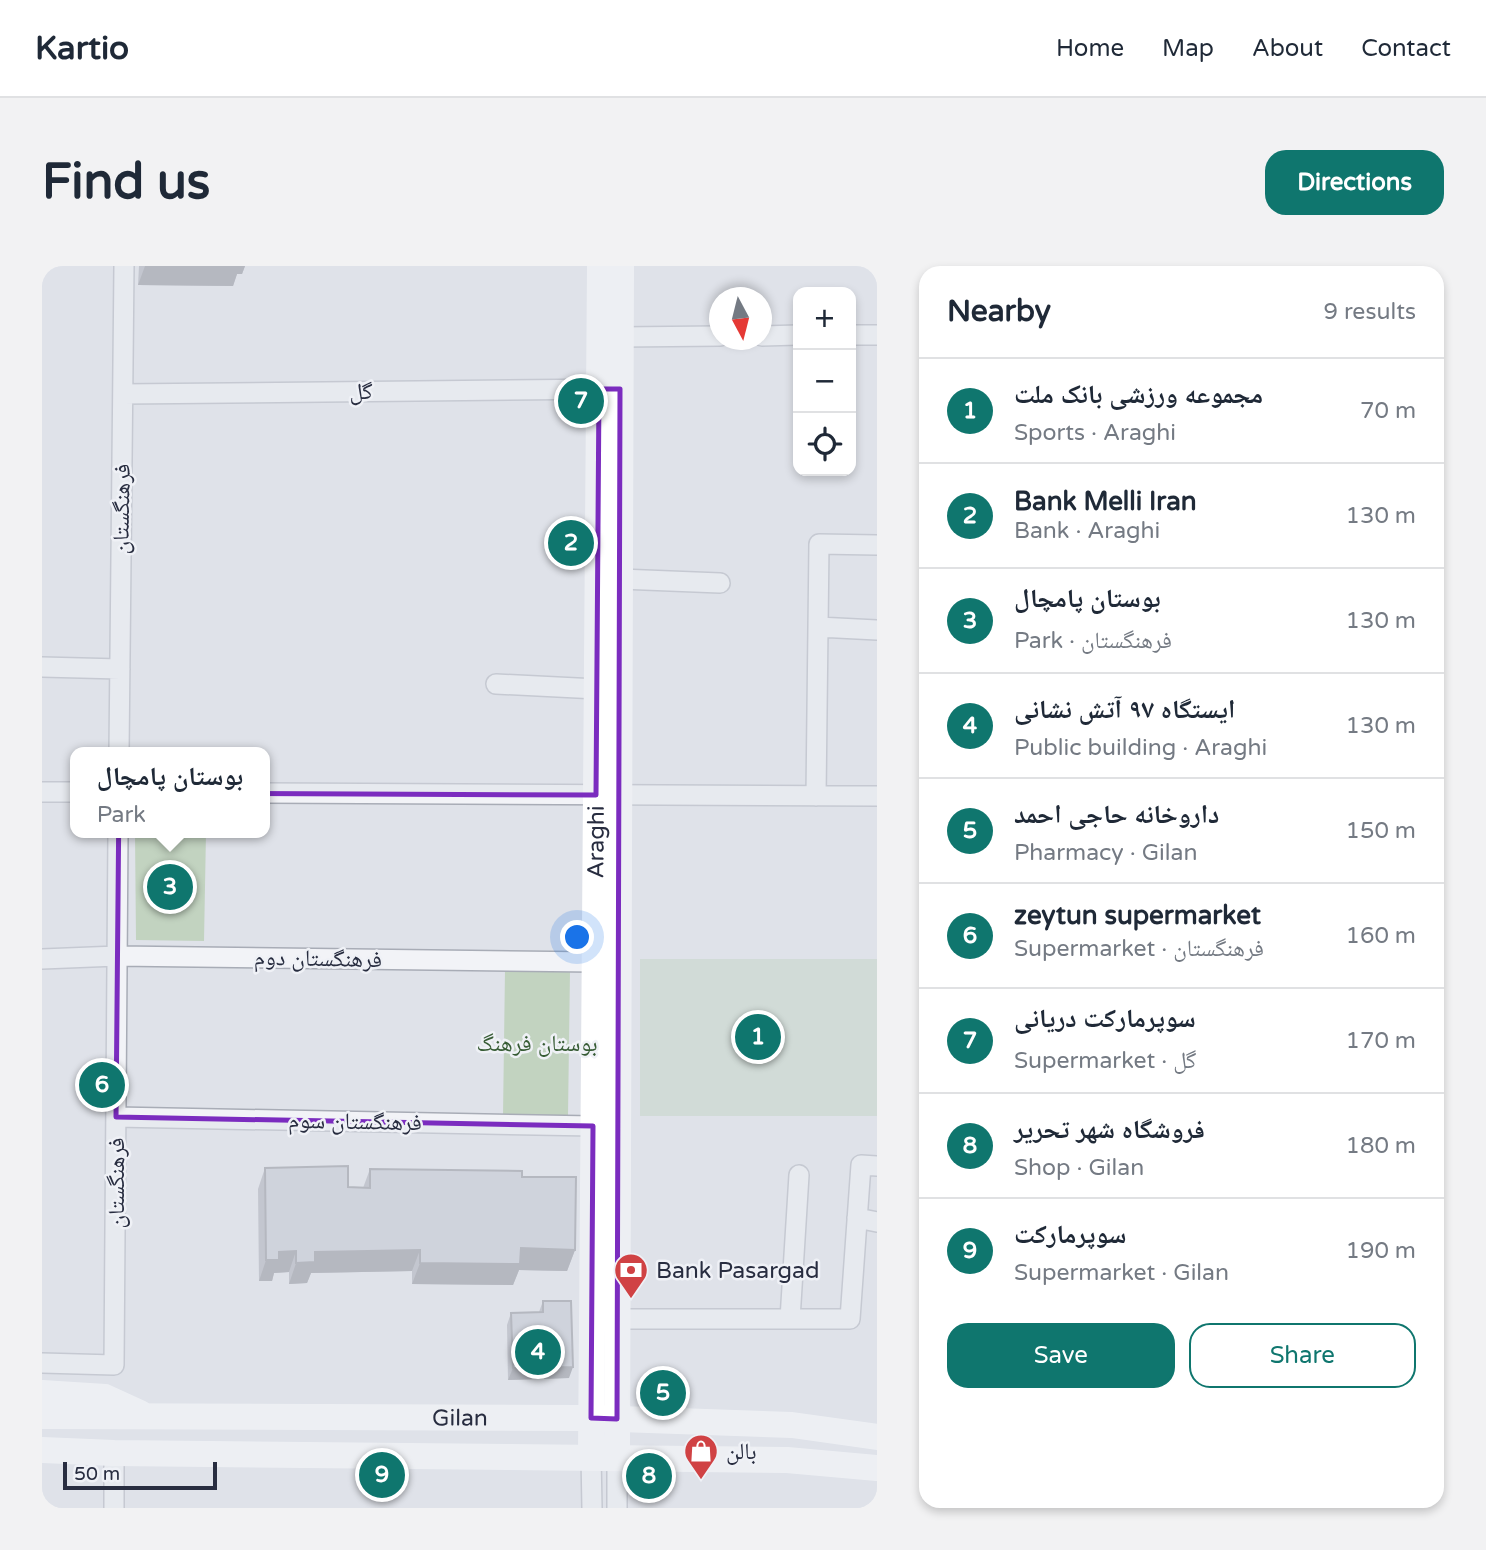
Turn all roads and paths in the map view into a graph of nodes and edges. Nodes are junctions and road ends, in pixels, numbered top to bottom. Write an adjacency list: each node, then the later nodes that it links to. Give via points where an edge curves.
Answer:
1 (124, 266): 11 (street, فرهنگستان)
2 (600, 266): 10 (main road, Araghi)
3 (621, 266): 9 (main road, Araghi)
4 (793, 335): 8 (street)
5 (856, 335): 6 (street)
6 (877, 335)
7 (709, 336): 9 (street)
8 (772, 336)
9 (621, 337): 10 (main road, Araghi)
10 (610, 389): 11 (street, گل); 13 (main road, Araghi); 20 (main road, Araghi)
11 (122, 394): 18 (street, فرهنگستان)
12 (877, 545): 15 (street, via 819,544)
13 (620, 579): 14 (street); 25 (main road, Araghi)
14 (720, 583)
15 (818, 628): 16 (street); 26 (street)
16 (877, 630)
17 (42, 667): 18 (street)
18 (120, 669): 21 (street, فرهنگستان)
19 (496, 684): 20 (street)
20 (597, 689): 25 (main road, Araghi)
21 (119, 747)
22 (42, 792): 23 (street)
23 (70, 792)
24 (270, 793): 25 (street)
25 (607, 795): 26 (street); 31 (main road, Araghi); 37 (main road, Araghi)
26 (816, 796): 27 (street)
27 (877, 796)
28 (118, 838): 29 (street, فرهنگستان)
29 (117, 956): 30 (street, فرهنگستان دوم); 31 (street, فرهنگستان دوم); 32 (street, فرهنگستان)
30 (42, 959)
31 (595, 962): 33 (main road, Araghi)
32 (116, 1117): 33 (street, فرهنگستان سوم); 39 (street, فرهنگستان, via 114,1365)
33 (593, 1126): 45 (main road, Araghi)
34 (877, 1166): 36 (street, via 861,1165)
35 (799, 1175): 38 (street)
36 (867, 1220): 38 (street, via 850,1319)
37 (617, 1319): 38 (street); 45 (main road, Araghi)
38 (790, 1319)
39 (42, 1363)
40 (42, 1393): 42 (main road, via 105,1397)
41 (42, 1416): 42 (main road, Gilan)
42 (148, 1417): 43 (main road, Gilan)
43 (338, 1417): 44 (main road, Gilan); 49 (main road)
44 (547, 1418): 45 (main road, Gilan); 50 (main road)
45 (604, 1419): 46 (main road, Gilan, via 792,1425); 51 (main road); 52 (main road)
46 (877, 1437)
47 (42, 1450): 48 (main road, Gilan)
48 (114, 1453): 49 (main road, Gilan); 54 (street)
49 (338, 1455): 50 (main road, Gilan)
50 (547, 1456): 51 (main road, Gilan)
51 (590, 1456): 52 (main road, Gilan); 55 (street)
52 (617, 1457): 53 (main road, Gilan, via 788,1460); 56 (street)
53 (874, 1470)
54 (114, 1508)
55 (592, 1508)
56 (617, 1508)

